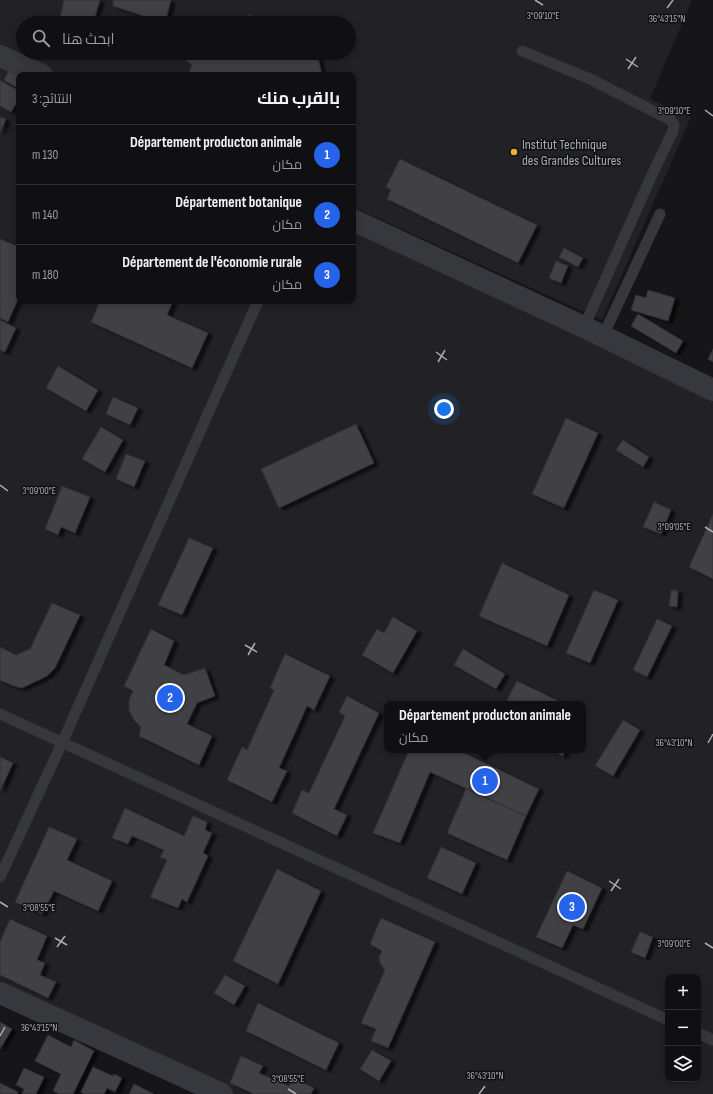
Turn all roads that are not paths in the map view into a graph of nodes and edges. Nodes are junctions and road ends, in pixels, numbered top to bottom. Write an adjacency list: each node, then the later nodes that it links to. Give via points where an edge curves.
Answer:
1 (522, 50): 7 (lane, via 588,78 671,120 674,125 651,177)
2 (0, 56): 3 (street)
3 (35, 72)
4 (660, 214): 7 (lane)
5 (356, 221): 7 (street)
6 (257, 304): 10 (lane)
7 (593, 332): 8 (street)
8 (713, 390)
9 (0, 714): 10 (lane)
10 (62, 743): 11 (lane); 13 (lane)
11 (0, 877)
12 (0, 993): 16 (street)
13 (665, 1019)
14 (701, 1034): 15 (lane)
15 (713, 1040)
16 (210, 1092)

